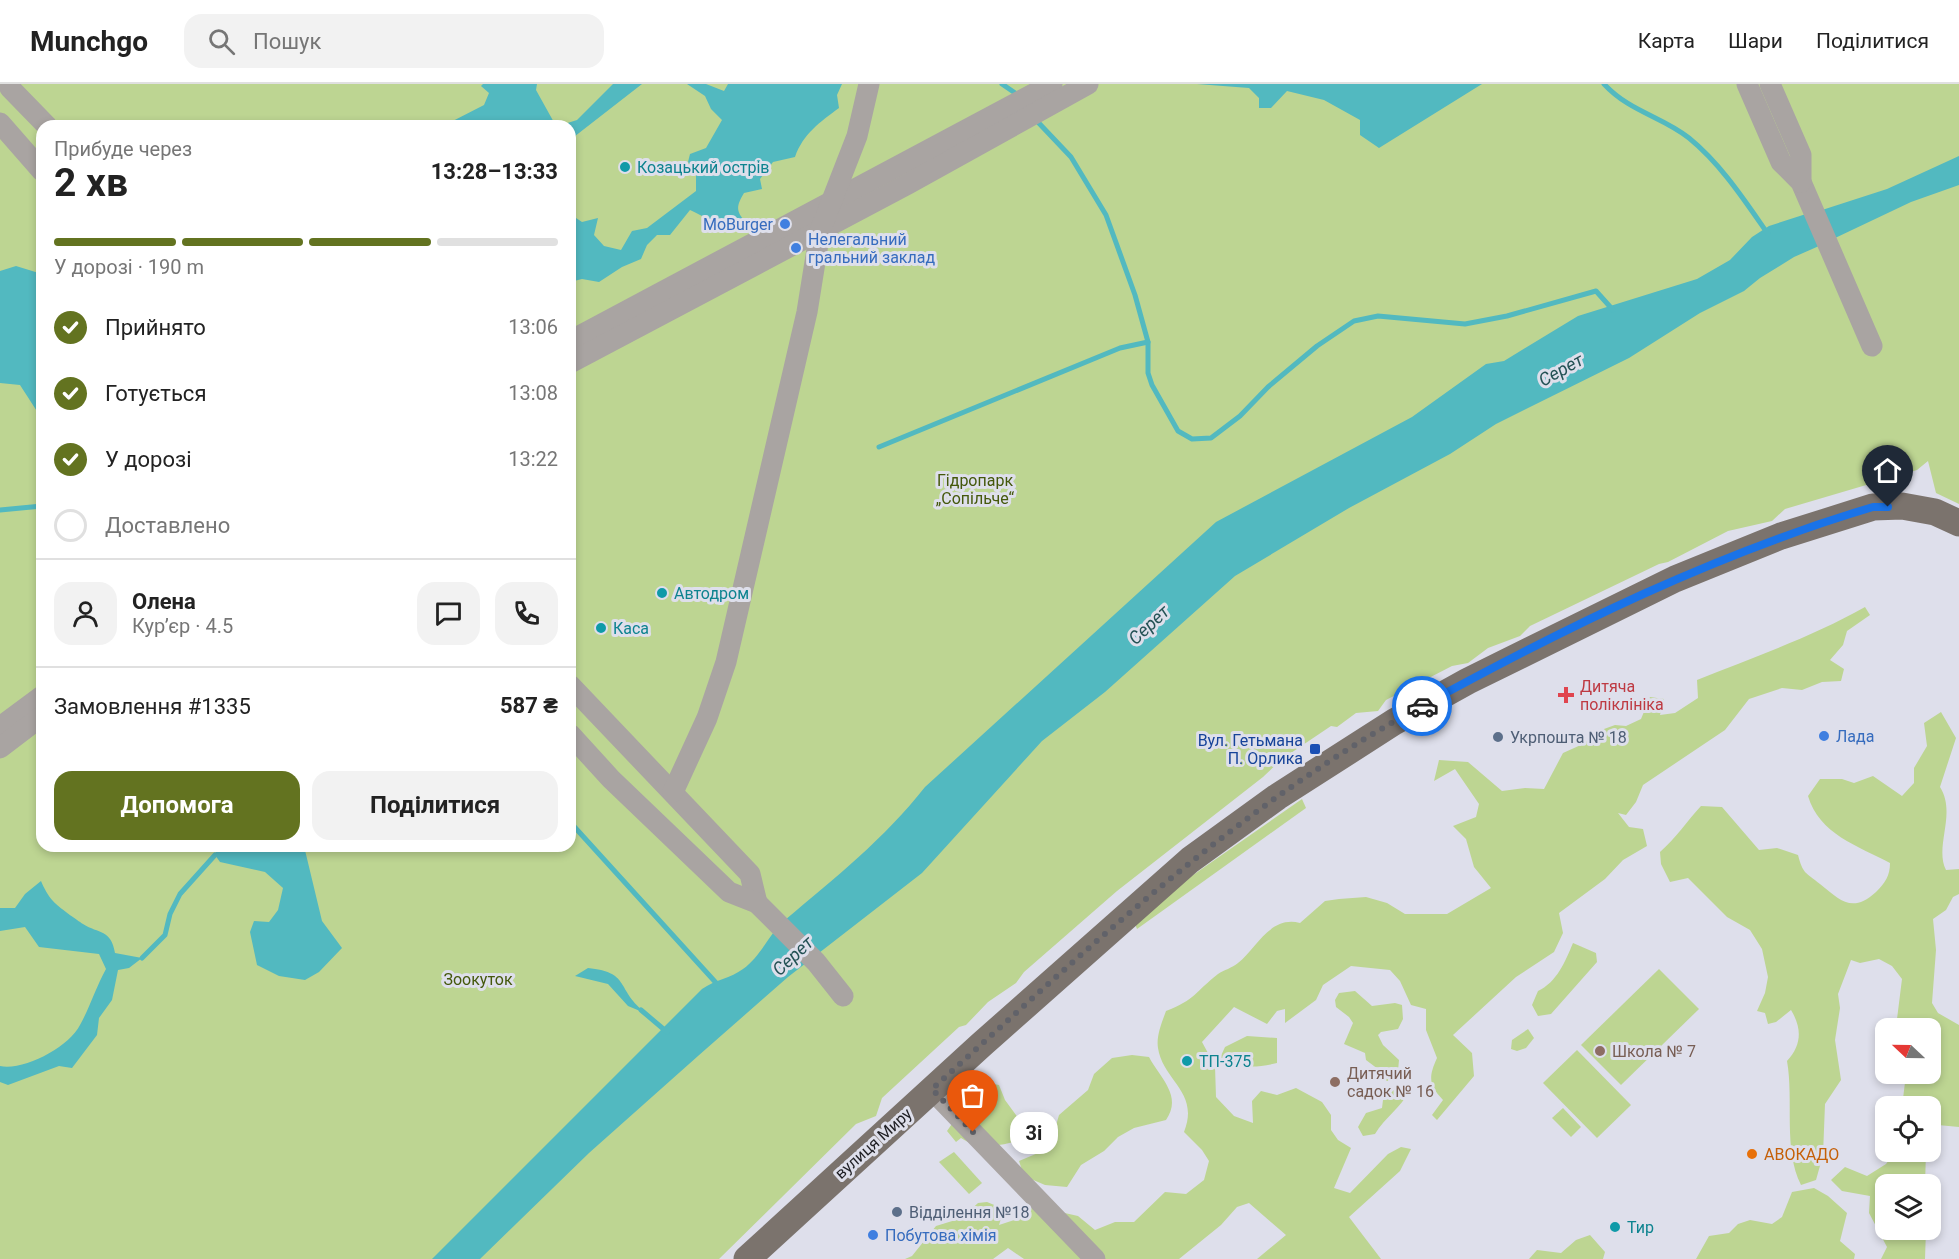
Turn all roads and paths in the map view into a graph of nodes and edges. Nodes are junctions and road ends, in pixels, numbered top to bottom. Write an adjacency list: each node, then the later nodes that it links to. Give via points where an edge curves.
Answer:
1 (869, 84): 13 (street, via 857,136)
2 (1052, 84): 7 (street)
3 (1088, 84): 7 (street)
4 (1747, 84): 12 (street, via 1781,162)
5 (1770, 84): 12 (street, via 1801,155)
6 (10, 88): 8 (street)
7 (1009, 118): 13 (street); 14 (street)
8 (41, 120)
9 (36, 122): 10 (street)
10 (6, 130): 11 (street)
11 (36, 164)
12 (1803, 187): 18 (street)
13 (832, 199): 14 (street); 15 (street)
14 (820, 231): 15 (street); 29 (street, via 807,312 726,662 708,718)
15 (763, 251): 16 (street)
16 (675, 295): 17 (street); 19 (street)
17 (576, 338)
18 (1872, 345)
19 (576, 359)
20 (1959, 523): 34 (main road, вулиця Миру, via 1935,512 1902,506 1873,507 1781,536 1675,579 1415,709 1277,797 1190,860)
21 (576, 696): 27 (street)
22 (36, 700): 24 (street)
23 (36, 721): 26 (street)
24 (0, 727)
25 (576, 741): 28 (street)
26 (0, 748)
27 (638, 756): 28 (street); 29 (street)
28 (611, 779): 31 (street)
29 (673, 792): 30 (street)
30 (721, 844): 31 (street); 32 (street, via 750,874)
31 (699, 865): 32 (street, via 729,892)
32 (758, 903): 33 (street, via 816,962)
33 (843, 996)
34 (932, 1089): 35 (main road, вулиця Миру); 36 (street)
35 (747, 1259)
36 (1095, 1259)

